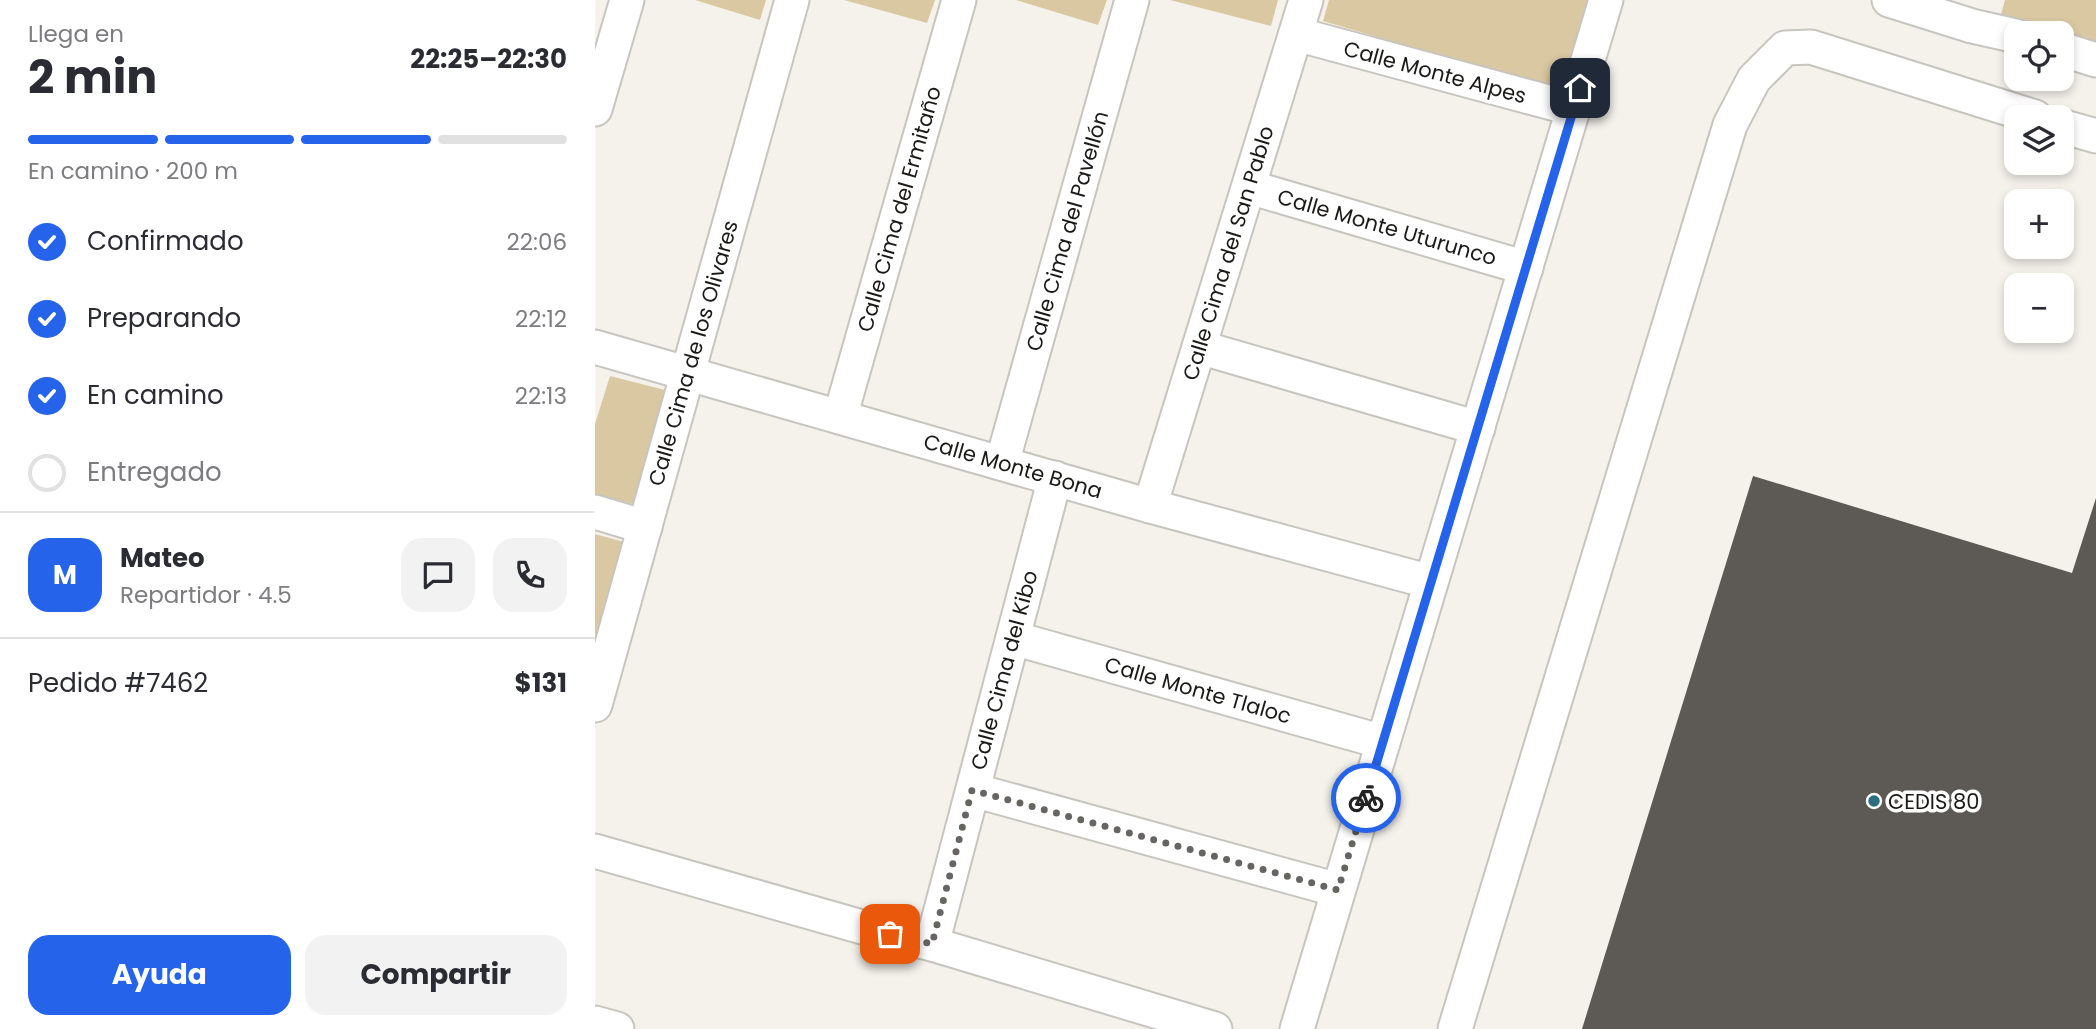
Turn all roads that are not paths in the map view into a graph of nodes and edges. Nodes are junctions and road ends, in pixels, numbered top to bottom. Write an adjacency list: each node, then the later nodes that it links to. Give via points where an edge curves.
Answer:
1 (627, 0): 14 (street)
2 (792, 0): 22 (street, Calle Cima de los Olivares)
3 (959, 0): 23 (street, Calle Cima del Ermitaño)
4 (1132, 0): 25 (street, Calle Cima del Pavellón)
5 (1306, 0): 10 (street, Calle Cima del San Pablo)
6 (1606, 0): 15 (street)
7 (1889, 0): 8 (street)
8 (1979, 9): 9 (street)
9 (2004, 28)
10 (1296, 34): 15 (street, Calle Monte Alpes); 18 (street, Calle Cima del San Pablo)
11 (2074, 54): 12 (street)
12 (2096, 60)
13 (2004, 107): 42 (street, via 1811,47 1785,48 1754,79 1730,125)
14 (595, 109)
15 (1574, 109): 19 (street)
16 (2074, 129): 17 (street)
17 (2096, 136)
18 (1249, 187): 19 (street, Calle Monte Uturunco); 21 (street, Calle Cima del San Pablo)
19 (1526, 268): 24 (street)
20 (595, 347): 22 (street, Calle Monte Bona)
21 (1199, 347): 24 (street); 27 (street, Calle Cima del San Pablo)
22 (687, 373): 23 (street, Calle Monte Bona); 29 (street, Calle Cima de los Olivares)
23 (840, 417): 25 (street, Calle Monte Bona)
24 (1478, 428): 30 (street)
25 (1002, 463): 26 (street, Calle Monte Bona)
26 (1055, 478): 27 (street, Calle Monte Bona); 31 (street, Calle Cima del Kibo)
27 (1150, 506): 30 (street, Calle Monte Bona)
28 (595, 512): 29 (street)
29 (645, 527): 32 (street, Calle Cima de los Olivares)
30 (1431, 582): 33 (street)
31 (1013, 638): 33 (street, Calle Monte Tlaloc); 34 (street, Calle Cima del Kibo)
32 (597, 690)
33 (1383, 742): 36 (street)
34 (972, 790): 36 (street); 37 (street, Calle Cima del Kibo)
35 (595, 851): 37 (street)
36 (1338, 890): 41 (street)
37 (932, 944): 40 (street)
38 (595, 1023): 39 (street)
39 (617, 1029)
40 (1215, 1029)
41 (1297, 1029)
42 (1455, 1029)

